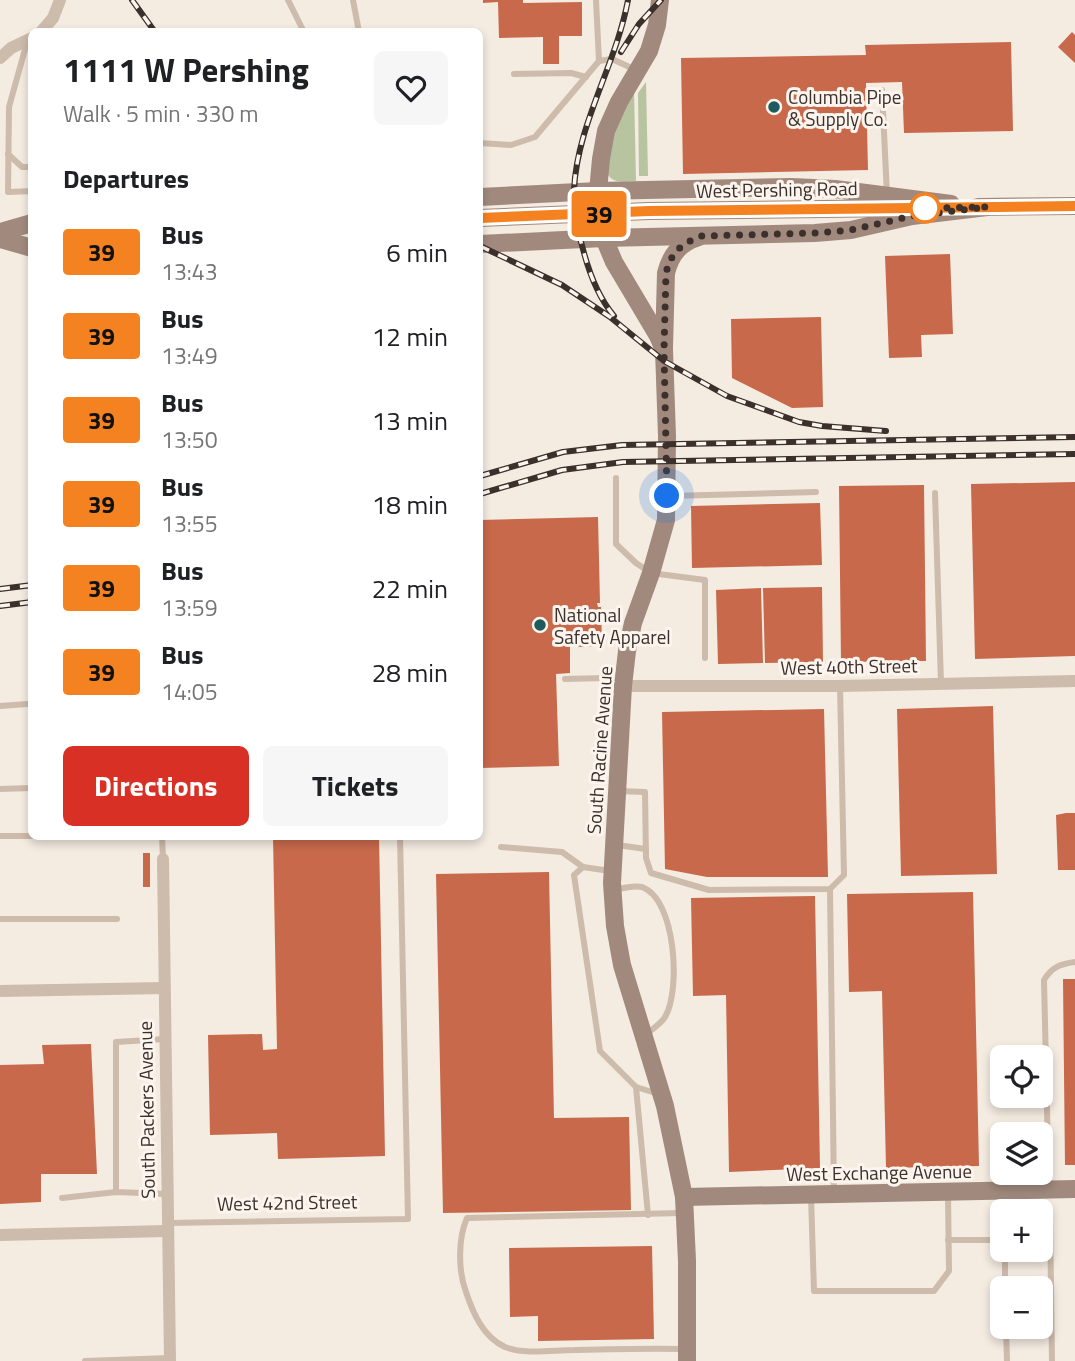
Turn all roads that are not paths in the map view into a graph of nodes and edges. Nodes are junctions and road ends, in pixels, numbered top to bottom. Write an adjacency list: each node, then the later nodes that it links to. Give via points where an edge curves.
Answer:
1 (60, 0): 6 (street)
2 (288, 0): 7 (lane)
3 (353, 0): 8 (lane)
4 (596, 0): 12 (lane)
5 (660, 0): 13 (street, South Racine Avenue, via 649,51)
6 (44, 28)
7 (302, 28)
8 (358, 28)
9 (28, 39): 11 (street)
10 (28, 42): 18 (lane, via 9,107)
11 (0, 58)
12 (599, 61): 13 (lane, via 612,59); 15 (lane)
13 (638, 71): 21 (street, South Racine Avenue, via 606,131)
14 (514, 74): 15 (lane)
15 (586, 77): 17 (lane, via 535,137 511,145)
16 (882, 90): 23 (lane)
17 (483, 143)
18 (8, 154): 19 (lane); 20 (lane, via 8,192)
19 (28, 167)
20 (28, 191)
21 (598, 191): 22 (street); 23 (street, via 792,187); 31 (street, South Racine Avenue)
22 (483, 197)
23 (887, 197): 25 (street)
24 (1075, 206): 25 (street, West Pershing Road)
25 (987, 207): 26 (street, West Pershing Road, bridge); 30 (street, via 912,216 851,230)
26 (483, 218)
27 (28, 224): 29 (street)
28 (28, 234): 29 (street)
29 (0, 235): 33 (street)
30 (702, 236): 31 (street); 34 (street, via 686,242 669,262)
31 (604, 238): 32 (street); 34 (street, South Racine Avenue)
32 (483, 244)
33 (28, 246)
34 (664, 350): 38 (street, South Racine Avenue)
35 (616, 478): 39 (lane, via 616,544)
36 (816, 492): 38 (lane)
37 (935, 493): 43 (lane)
38 (667, 496): 39 (street, South Racine Avenue, via 666,520)
39 (651, 573): 40 (lane, via 705,580); 44 (street, South Racine Avenue, via 633,623)
40 (705, 657)
41 (565, 679): 44 (lane, via 606,678)
42 (1075, 681): 43 (street, West 40th Street)
43 (942, 684): 45 (street, West 40th Street)
44 (623, 686): 45 (street, West 40th Street); 50 (street, South Racine Avenue)
45 (840, 686): 61 (lane, via 844,875)
46 (27, 705): 47 (lane)
47 (0, 706)
48 (28, 788): 49 (lane)
49 (0, 789)
50 (617, 791): 55 (street, South Racine Avenue); 57 (lane, via 645,792)
51 (0, 836): 52 (lane)
52 (28, 836)
53 (162, 840): 58 (lane)
54 (400, 840): 82 (lane, West 42nd Street, via 408,1219)
55 (614, 845): 57 (lane); 60 (street, South Racine Avenue)
56 (501, 847): 59 (lane, via 562,852)
57 (646, 849): 61 (lane, via 650,873 709,890)
58 (163, 859): 66 (street, South Packers Avenue)
59 (583, 866): 60 (lane); 70 (lane, via 574,875 600,1051)
60 (612, 871): 62 (street, South Racine Avenue)
61 (830, 889): 77 (lane)
62 (612, 890): 68 (street, South Racine Avenue, via 622,965); 68 (lane, via 646,889 657,900 670,930 674,982 665,1016)
63 (0, 919): 64 (lane)
64 (117, 919)
65 (1075, 962): 72 (lane, via 1049,970 1044,980)
66 (164, 988): 67 (street); 69 (street, South Packers Avenue)
67 (0, 991)
68 (644, 1037): 71 (street, South Racine Avenue)
69 (165, 1039): 74 (lane, via 116,1042); 76 (street, South Packers Avenue)
70 (636, 1087): 71 (lane); 81 (lane)
71 (661, 1095): 80 (street, South Racine Avenue)
72 (1047, 1122)
73 (1075, 1189): 75 (street, West Exchange Avenue)
74 (116, 1192): 76 (lane); 79 (lane)
75 (948, 1192): 77 (street, West Exchange Avenue); 84 (lane)
76 (167, 1194): 82 (street, South Packers Avenue)
77 (834, 1194): 78 (street, West Exchange Avenue)
78 (811, 1195): 80 (street, West Exchange Avenue); 84 (lane, via 814,1291 934,1291 949,1271)
79 (62, 1198)
80 (684, 1205): 81 (lane); 88 (street, South Racine Avenue)
81 (648, 1215): 88 (lane, via 467,1218 462,1229 464,1286 484,1331 503,1346 533,1351 649,1348)
82 (167, 1227): 83 (street, West 42nd Street); 89 (street, South Packers Avenue)
83 (0, 1235)
84 (948, 1240): 85 (lane)
85 (990, 1240)
86 (1050, 1262): 92 (lane)
87 (1006, 1339): 91 (lane)
88 (687, 1355)
89 (170, 1359): 90 (lane)
90 (85, 1361)
91 (1007, 1361)
92 (1052, 1361)

